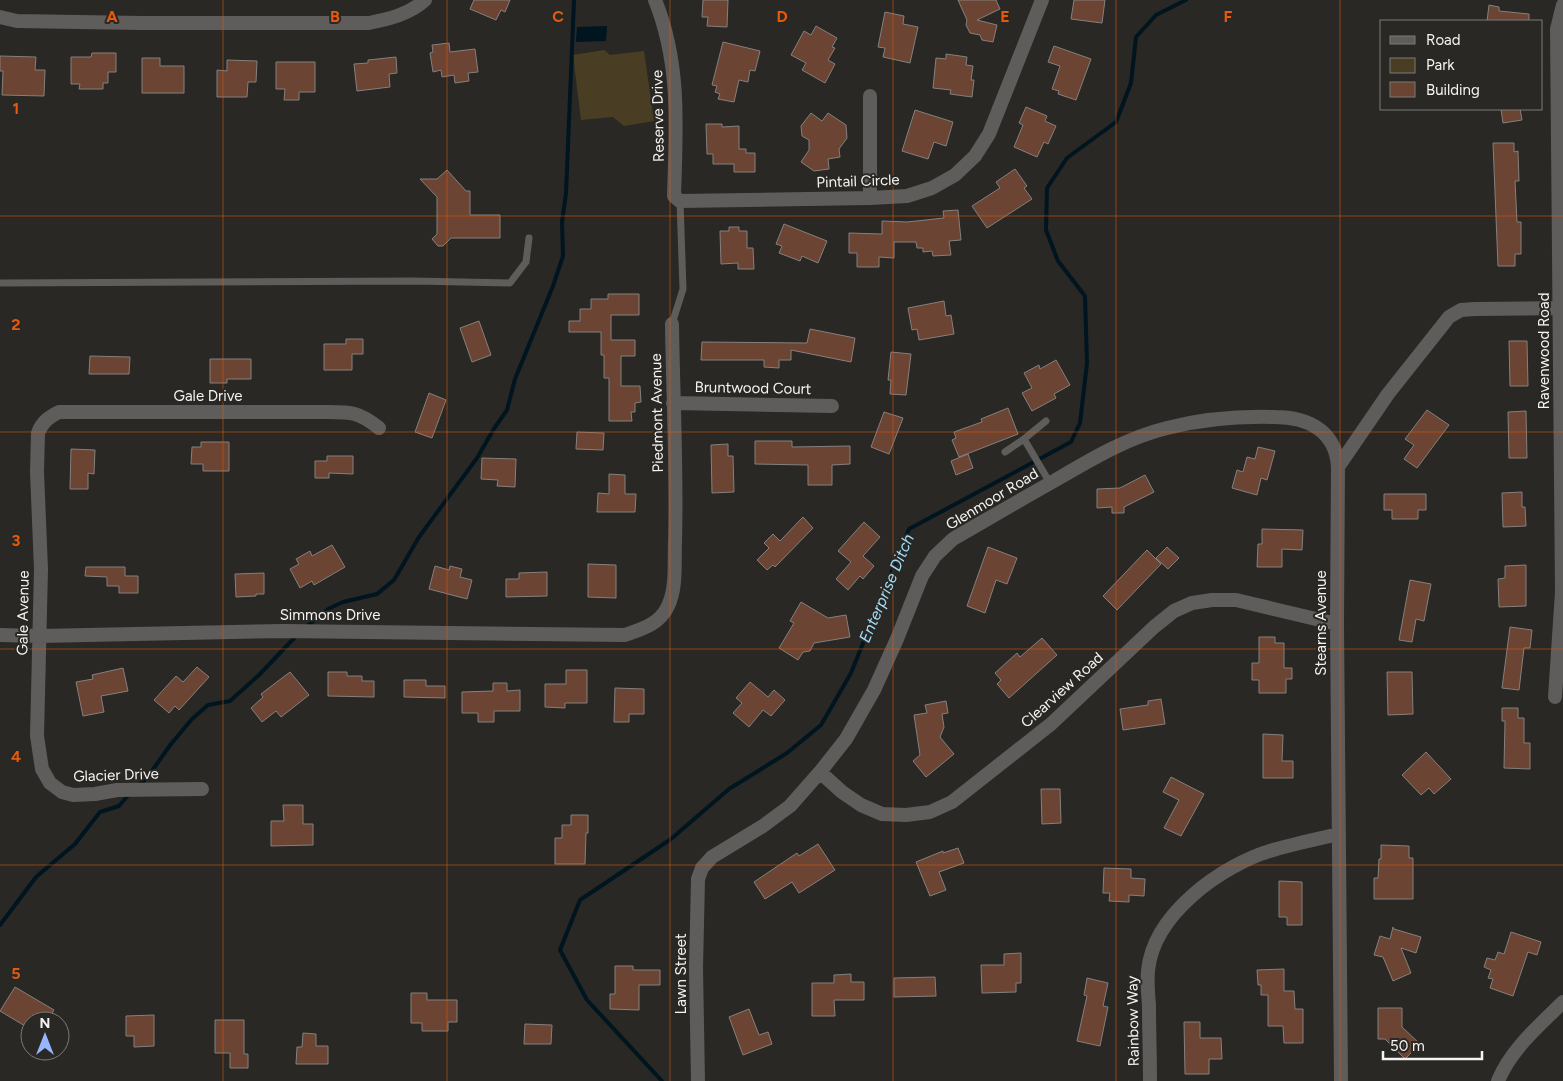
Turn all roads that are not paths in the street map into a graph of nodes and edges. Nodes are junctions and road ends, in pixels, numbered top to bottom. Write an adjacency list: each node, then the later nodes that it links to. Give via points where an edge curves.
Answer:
1 (425, 0): 5 (street, via 395,17 369,23 132,23 17,21)
2 (655, 0): 8 (street, Reserve Drive, via 663,18 673,61 677,109 674,196)
3 (1042, 0): 7 (street, Pintail Circle, via 989,134 975,156 955,175 932,188 907,196)
4 (1563, 6): 11 (street, Ravenwood Road, via 1557,29)
5 (0, 17)
6 (870, 96): 7 (street)
7 (870, 198): 8 (street, Pintail Circle)
8 (680, 201): 12 (lane, Piedmont Avenue, via 683,289)
9 (529, 238): 10 (lane, via 526,262 510,283)
10 (0, 283)
11 (1562, 308): 20 (street, via 1474,308 1448,317 1388,394); 22 (street, Ravenwood Road)
12 (672, 324): 13 (street, Piedmont Avenue)
13 (673, 403): 14 (street, Bruntwood Court); 23 (street, Piedmont Avenue, via 674,592 668,608)
14 (832, 406)
15 (1046, 421): 18 (lane)
16 (40, 428): 17 (street, Gale Drive, via 47,418 59,412 351,412); 26 (street, Gale Avenue, via 37,472 41,569)
17 (379, 428)
18 (1024, 439): 19 (lane); 21 (lane)
19 (1004, 452)
20 (1338, 467): 21 (street, Glenmoor Road, via 1335,448 1327,436 1310,423 1293,417 1252,416 1165,428 1128,441); 24 (street, Stearns Avenue)
21 (1050, 483): 29 (street, Glenmoor Road, via 952,540 935,556 922,576 874,690 846,739)
22 (1562, 592): 27 (street, Ravenwood Road)
23 (657, 621): 26 (street, Simmons Drive, via 625,635 283,631)
24 (1336, 624): 29 (street, Clearview Road, via 1236,600 1212,600 1180,608 1154,627 1051,724 952,802 930,812 906,816 882,814 861,805); 31 (street, Stearns Avenue)
25 (0, 635): 26 (street, Simmons Drive)
26 (39, 636): 28 (street, Gale Avenue, via 36,736)
27 (1555, 697)
28 (42, 769): 30 (street, Glacier Drive, via 50,783 73,795 117,790)
29 (820, 772): 32 (street, Glenmoor Road, via 790,806 712,857)
30 (202, 789)
31 (1339, 834): 35 (street, Rainbow Way, via 1244,861 1211,881 1169,920 1156,944 1148,970); 36 (street, Stearns Avenue)
32 (702, 868): 34 (street, Lawn Street, via 698,878 696,958)
33 (1563, 1002): 37 (street, via 1520,1045)
34 (698, 1081)
35 (1150, 1081)
36 (1341, 1081)
37 (1498, 1081)

